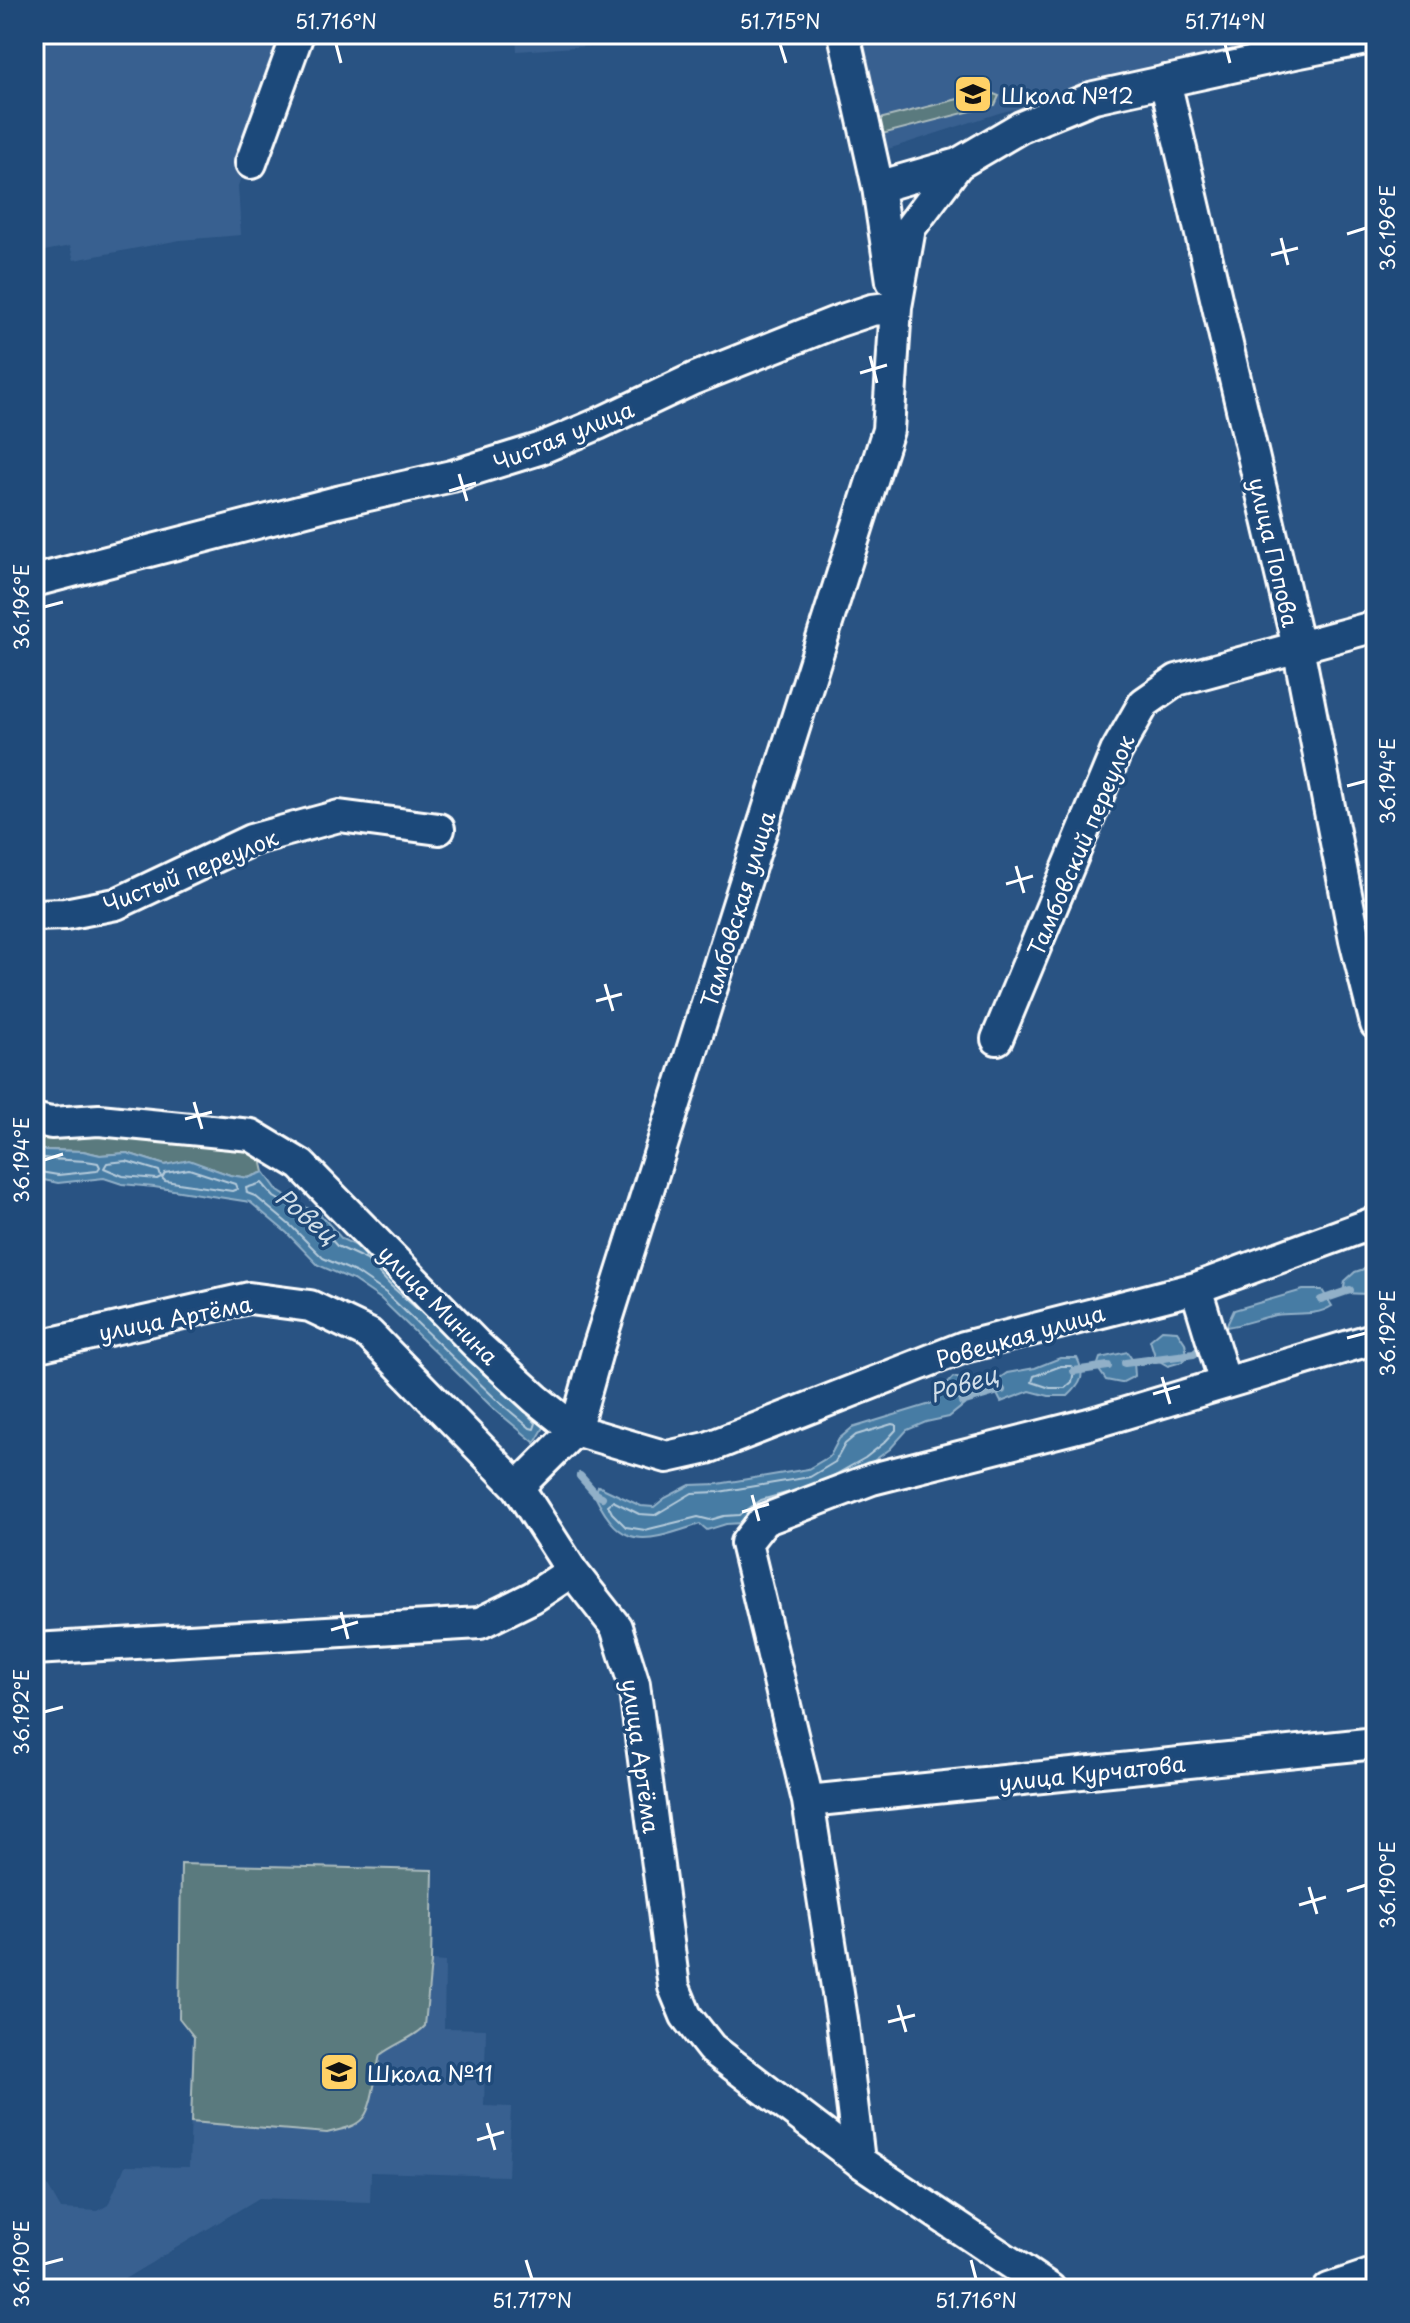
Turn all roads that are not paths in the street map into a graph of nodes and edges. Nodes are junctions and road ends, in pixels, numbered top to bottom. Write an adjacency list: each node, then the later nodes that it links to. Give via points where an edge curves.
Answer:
1 (298, 34): 5 (street)
2 (844, 34): 7 (street, Тамбовская улица)
3 (1376, 37): 4 (street, Тамбовская улица)
4 (1165, 81): 6 (street, Тамбовская улица, via 1094,97 1021,127); 11 (street, улица Попова)
5 (251, 163)
6 (958, 164): 7 (street, Тамбовская улица); 8 (street, Тамбовская улица, via 910,228)
7 (878, 187): 8 (street, Тамбовская улица)
8 (896, 307): 9 (street, Чистая улица, via 836,322 539,449 452,476); 22 (street, Тамбовская улица, via 888,430)
9 (34, 581)
10 (1376, 626): 11 (street, Тамбовский переулок)
11 (1298, 647): 14 (street, улица Попова); 15 (street, Тамбовский переулок, via 1177,680 1144,703 1116,752)
12 (439, 829): 13 (street, Чистый переулок, via 339,816 251,840 116,904)
13 (34, 915)
14 (1376, 1024)
15 (997, 1039)
16 (34, 1119): 22 (street, улица Минина, via 251,1135 301,1165 477,1345)
17 (1376, 1222): 18 (street, Ровецкая улица)
18 (1196, 1288): 21 (street); 22 (street, Ровецкая улица, via 964,1347 707,1448 667,1457)
19 (1376, 1338): 21 (street)
20 (34, 1347): 23 (street, улица Артёма, via 249,1298 310,1306 369,1334)
21 (1225, 1383): 27 (street, via 872,1479 764,1520 746,1543)
22 (575, 1430): 23 (street, Тамбовская улица)
23 (518, 1487): 24 (street, улица Артёма)
24 (572, 1571): 25 (street, via 480,1623); 28 (street, улица Артёма, via 616,1627 634,1684 674,1987 686,2016 711,2048)
25 (34, 1649)
26 (1376, 1743): 27 (street, улица Курчатова)
27 (808, 1801): 28 (street)
28 (859, 2161): 30 (street, улица Артёма)
29 (1376, 2273): 31 (street)
30 (1050, 2289)
31 (1329, 2289)

